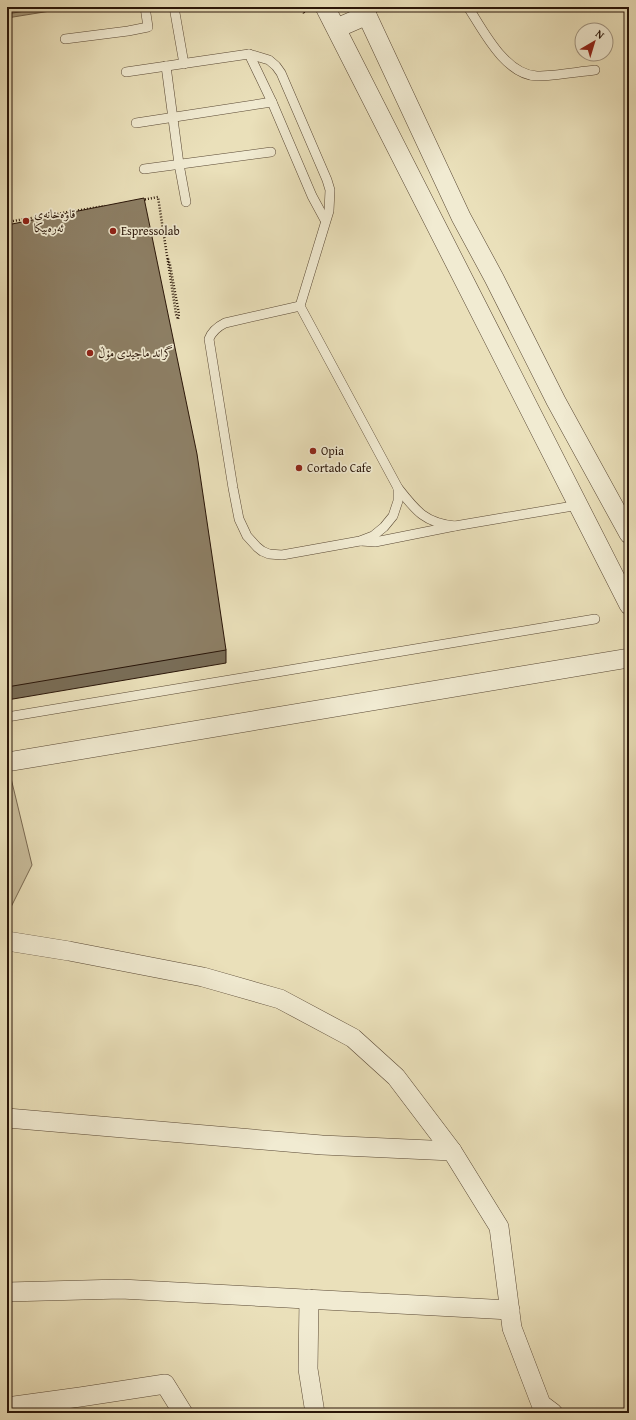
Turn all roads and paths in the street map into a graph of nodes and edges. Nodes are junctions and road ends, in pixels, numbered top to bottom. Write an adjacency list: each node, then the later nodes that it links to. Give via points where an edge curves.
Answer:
1 (145, 7): 7 (lane, via 148,27)
2 (174, 7): 9 (lane)
3 (325, 7): 6 (street)
4 (468, 7): 11 (lane, via 501,57 516,70 535,76)
5 (365, 11): 6 (street); 29 (street, via 461,217)
6 (337, 28): 27 (street)
7 (65, 39)
8 (249, 54): 9 (lane); 13 (lane); 22 (lane, via 269,60 282,73 330,190 329,211)
9 (184, 64): 10 (lane)
10 (166, 66): 12 (lane); 14 (lane)
11 (595, 70)
12 (126, 72)
13 (272, 102): 14 (lane); 22 (lane, via 312,196)
14 (174, 117): 15 (lane); 17 (lane)
15 (136, 123)
16 (271, 152): 17 (lane)
17 (179, 164): 18 (lane); 20 (lane)
18 (144, 169)
19 (135, 201): 24 (path, via 158,197)
20 (186, 202)
21 (112, 205): 23 (path)
22 (325, 220): 25 (lane)
23 (7, 222)
24 (167, 257): 24 (path, via 176,314 178,319 177,300)
25 (300, 306): 26 (lane); 30 (lane, via 225,323 211,333 208,339 239,519 251,542 269,554 293,554)
26 (398, 488): 28 (lane, via 421,514 433,522); 30 (lane, via 398,501 393,516 373,536)
27 (578, 505): 28 (lane); 31 (street)
28 (455, 526): 30 (lane, via 375,542)
29 (629, 534)
30 (360, 541)
31 (629, 605)
32 (595, 619): 34 (lane)
33 (629, 658): 35 (street)
34 (7, 717)
35 (7, 762)
36 (7, 941): 38 (street, via 69,950 203,977 280,999 353,1038 396,1077)
37 (7, 1118): 38 (street, via 322,1145)
38 (452, 1151): 41 (street, via 499,1227)
39 (7, 1292): 40 (street, via 121,1289)
40 (309, 1299): 41 (street); 45 (street, via 308,1369)
41 (510, 1310): 46 (street, via 512,1328 541,1404)
42 (80, 1405): 43 (street); 44 (street, via 165,1384)
43 (7, 1406)
44 (183, 1413)
45 (315, 1413)
46 (553, 1413)

